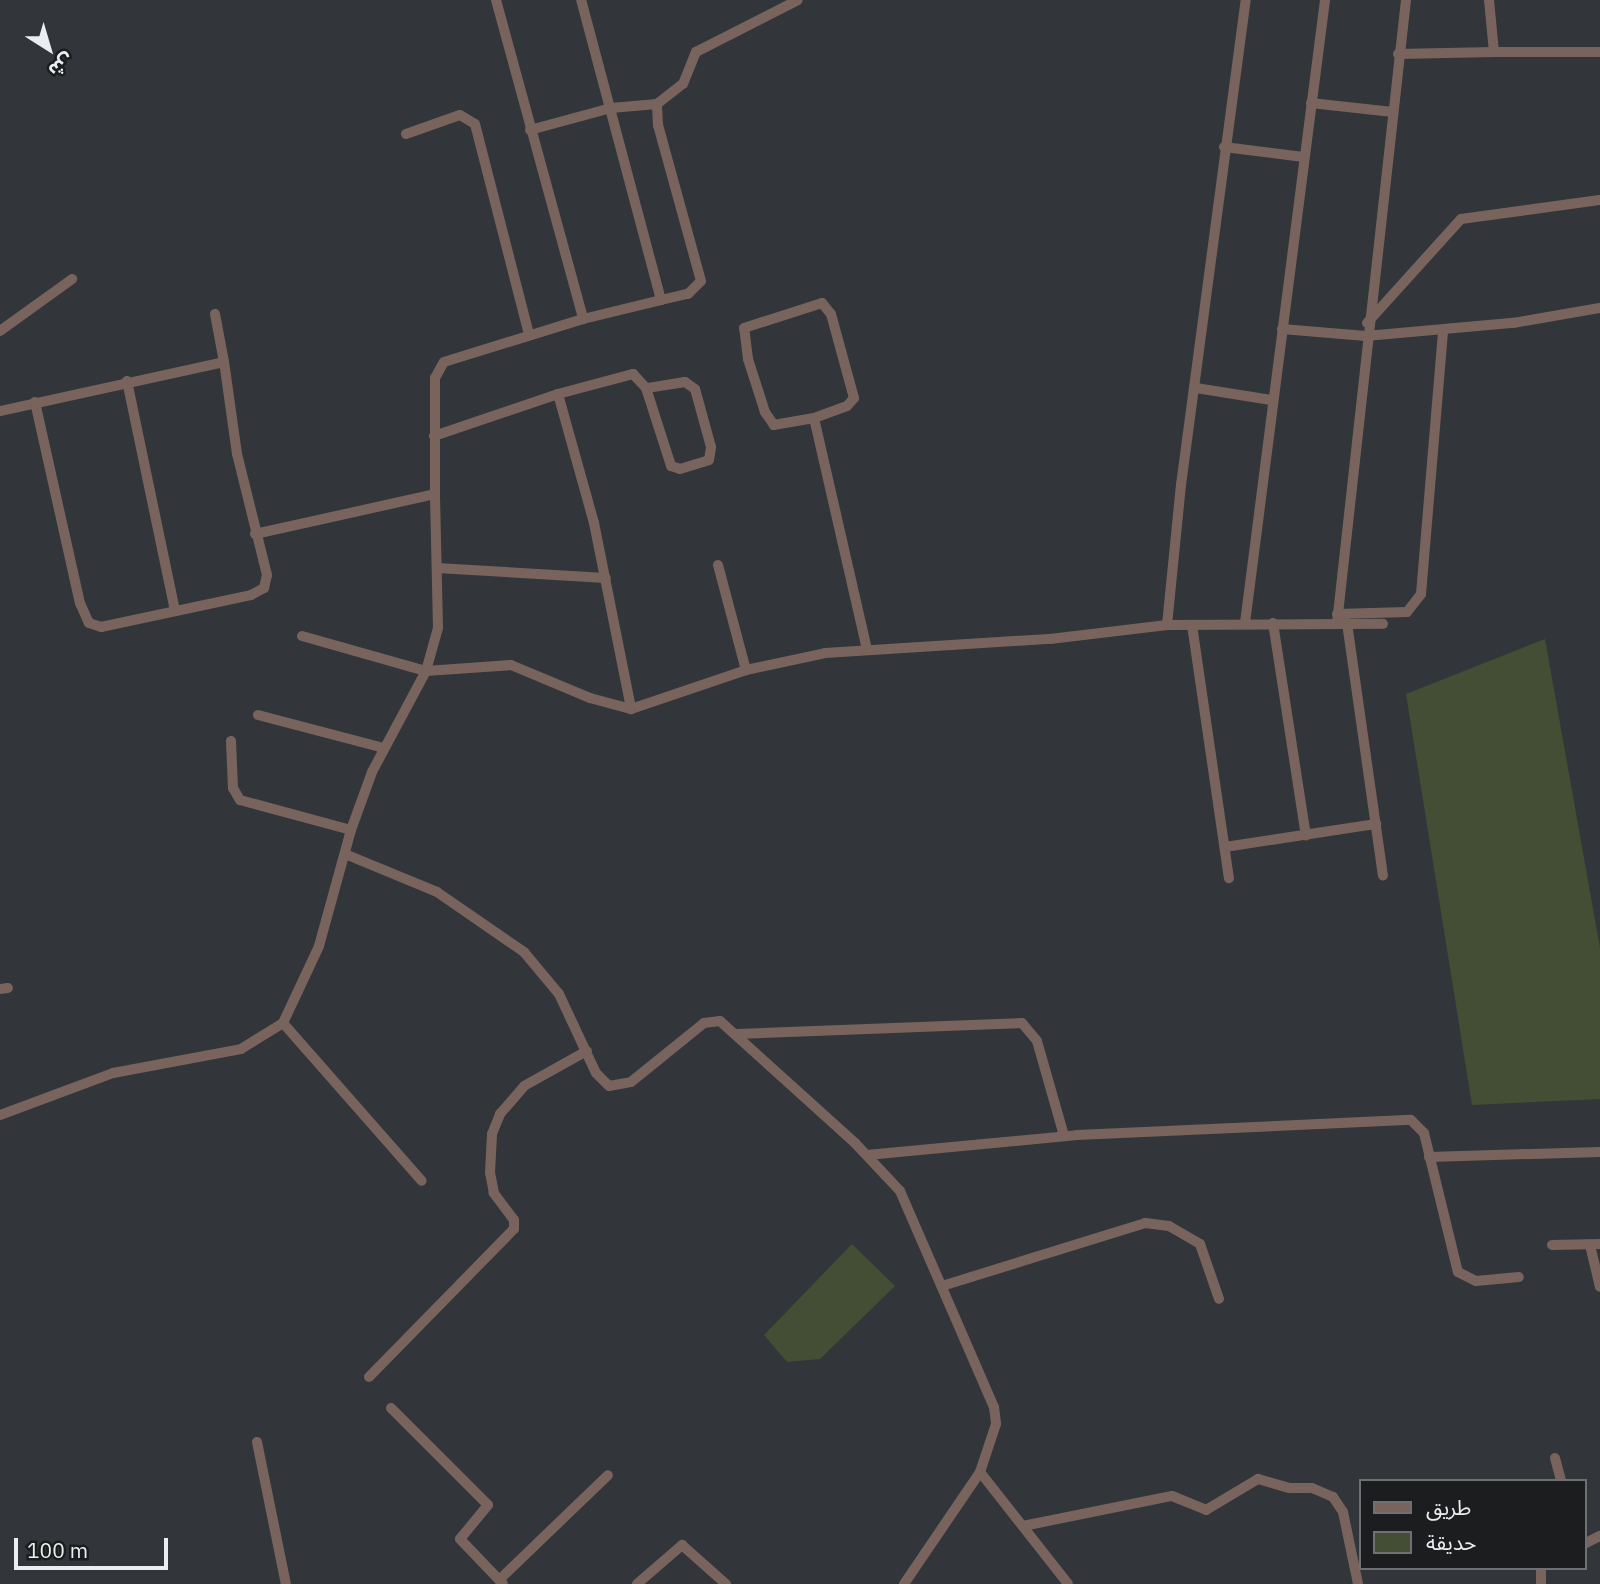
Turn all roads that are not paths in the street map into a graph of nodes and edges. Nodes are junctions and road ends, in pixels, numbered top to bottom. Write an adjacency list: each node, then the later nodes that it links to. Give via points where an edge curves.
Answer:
1 (496, 0): 15 (street)
2 (581, 0): 13 (street)
3 (798, 0): 12 (street, via 696,52 688,62 683,85)
4 (1246, 0): 17 (street)
5 (1325, 0): 11 (street)
6 (1406, 0): 10 (street)
7 (1489, 0): 8 (street)
8 (1494, 52): 9 (street); 10 (street)
9 (1600, 52)
10 (1398, 54): 14 (street)
11 (1311, 103): 14 (street); 18 (street)
12 (657, 104): 13 (street); 21 (street, via 658,125 701,281 688,294)
13 (611, 108): 15 (street); 21 (street)
14 (1393, 112): 25 (street)
15 (530, 130): 24 (street)
16 (406, 134): 29 (street, via 460,115 475,124)
17 (1224, 147): 18 (street); 34 (street)
18 (1303, 157): 26 (street)
19 (1600, 200): 25 (street, via 1461,219)
20 (72, 279): 28 (street)
21 (661, 300): 24 (street)
22 (1600, 308): 27 (street)
23 (215, 314): 31 (street)
24 (583, 319): 29 (street)
25 (1367, 324): 30 (street)
26 (1282, 329): 30 (street); 36 (street)
27 (1443, 330): 30 (street); 47 (street, via 1422,594 1407,612)
28 (0, 331)
29 (529, 335): 40 (street, via 444,362 435,378)
30 (1366, 336): 47 (street)
31 (224, 362): 32 (street); 42 (street)
32 (127, 381): 37 (street); 46 (street)
33 (646, 388): 33 (street, via 685,382 695,388 711,447 709,460 680,469 671,466); 35 (street, via 633,374)
34 (1196, 388): 36 (street); 51 (street)
35 (558, 394): 40 (street); 45 (street)
36 (1271, 400): 48 (street)
37 (35, 402): 38 (street); 46 (street, via 84,616 101,627)
38 (0, 411)
39 (814, 418): 39 (street, via 779,426 769,421 742,333 748,325 821,303 831,314 855,394 847,406); 54 (street)
40 (434, 436): 41 (street)
41 (435, 494): 42 (street); 44 (street)
42 (255, 534): 46 (street, via 267,575 264,588 251,595)
43 (718, 565): 55 (street)
44 (437, 568): 45 (street); 56 (street, via 438,628)
45 (606, 578): 57 (street)
46 (175, 610)
47 (1341, 620): 49 (street); 50 (street); 61 (street)
48 (1245, 623): 49 (street); 52 (street)
49 (1273, 623): 63 (street)
50 (1383, 624)
51 (1167, 625): 52 (street); 54 (street, via 1050,639)
52 (1192, 625): 64 (street)
53 (302, 636): 56 (street)
54 (867, 649): 55 (street)
55 (746, 670): 57 (street)
56 (426, 671): 57 (street, via 511,665 590,698); 60 (street)
57 (631, 709)
58 (258, 715): 60 (street)
59 (231, 741): 62 (street, via 233,788 240,800)
60 (384, 748): 62 (street)
61 (1376, 824): 63 (street); 66 (street)
62 (351, 830): 65 (street)
63 (1306, 835): 64 (street)
64 (1225, 847): 67 (street)
65 (345, 854): 68 (street, via 319,946); 70 (street, via 437,891 498,931 545,974)
66 (1383, 875)
67 (1229, 878)
68 (283, 1023): 71 (street, via 241,1049 113,1073); 76 (street)
69 (737, 1034): 70 (street, via 720,1021 704,1023 621,1087 603,1082); 72 (street, via 1022,1023 1037,1041); 74 (street)
70 (587, 1051): 83 (street, via 524,1086 500,1114 491,1143 490,1173 494,1193 514,1220 514,1229)
71 (0, 1115)
72 (1064, 1136): 74 (street); 75 (street, via 1411,1120 1422,1130)
73 (1600, 1152): 75 (street)
74 (867, 1156): 80 (street, via 898,1187)
75 (1429, 1157): 79 (street, via 1458,1272 1476,1281)
76 (422, 1181)
77 (1552, 1245): 78 (street)
78 (1595, 1245): 81 (street)
79 (1519, 1277)
80 (942, 1286): 82 (street, via 1145,1223 1169,1226 1200,1244); 87 (street, via 994,1407 996,1424)
81 (1600, 1287)
82 (1219, 1299)
83 (369, 1377)
84 (391, 1408): 91 (street, via 488,1505 460,1539)
85 (257, 1441): 92 (street)
86 (1555, 1458): 89 (street)
87 (980, 1472): 90 (street); 95 (street)
88 (608, 1475): 91 (street)
89 (1560, 1479)
90 (1023, 1526): 96 (street); 97 (street, via 1172,1496 1206,1510 1258,1479 1289,1488 1312,1488 1333,1497 1343,1512)
91 (501, 1582)
92 (286, 1584)
93 (638, 1584): 94 (street, via 682,1545)
94 (726, 1584)
95 (904, 1584)
96 (1068, 1584)
97 (1358, 1584)

